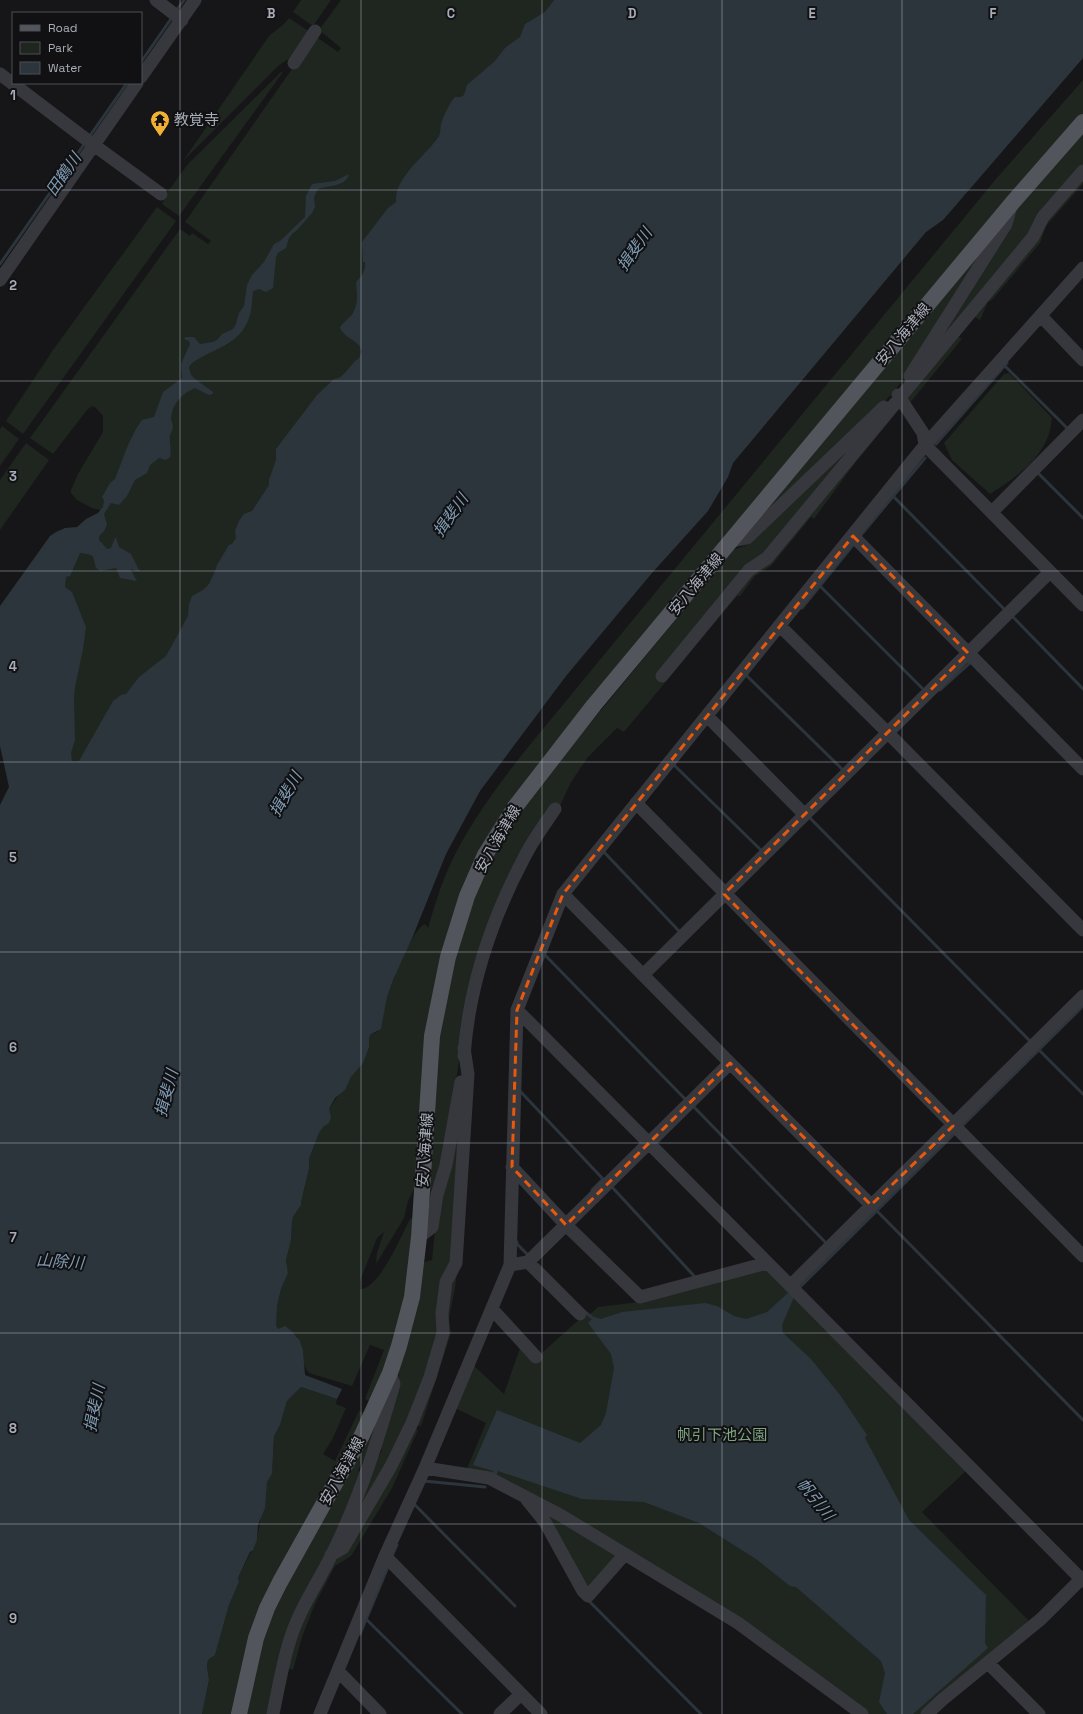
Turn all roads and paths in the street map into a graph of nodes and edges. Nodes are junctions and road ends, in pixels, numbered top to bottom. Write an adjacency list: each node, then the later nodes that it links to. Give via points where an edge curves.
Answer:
1 (156, 0): 3 (street)
2 (195, 0): 3 (street)
3 (177, 16): 7 (street)
4 (315, 31): 5 (street)
5 (294, 63)
6 (0, 74): 8 (street)
7 (142, 75)
8 (12, 83)
9 (13, 84): 12 (street)
10 (136, 84): 12 (street)
11 (1083, 122): 15 (main road, 安八海津線)
12 (89, 142): 14 (street); 17 (street)
13 (1083, 170): 20 (street, via 1043,217 1034,237)
14 (161, 194)
15 (1013, 202): 20 (street, via 1006,224); 25 (main road, 安八海津線)
16 (1083, 268): 18 (street)
17 (0, 280)
18 (1041, 316): 19 (street); 22 (street)
19 (1083, 360)
20 (899, 396): 22 (street, via 923,433); 25 (street, via 747,538); 30 (street, via 767,558 749,570)
21 (1083, 420): 23 (street)
22 (925, 445): 23 (street); 24 (street)
23 (992, 512): 26 (street)
24 (852, 536): 28 (street); 29 (street)
25 (732, 541): 50 (main road, 安八海津線, via 594,705 515,807 485,855 467,896 448,957 432,1036)
26 (1050, 572): 27 (street); 29 (street)
27 (1083, 605)
28 (780, 626): 31 (street); 32 (street)
29 (968, 653): 32 (street); 33 (street)
30 (662, 676)
31 (707, 716): 34 (street); 36 (street)
32 (888, 733): 36 (street); 39 (street)
33 (1083, 769)
34 (636, 803): 37 (street); 38 (street)
35 (555, 809): 43 (street, via 526,854 492,929 472,998)
36 (804, 814): 38 (street)
37 (562, 894): 40 (street); 42 (street)
38 (724, 894): 40 (street); 45 (street)
39 (1083, 930)
40 (643, 975): 44 (street)
41 (1083, 996): 45 (street)
42 (517, 1010): 46 (street); 47 (street)
43 (464, 1048): 50 (street, via 446,1165 437,1195 432,1227); 63 (street, via 468,1074 456,1263 446,1282 442,1313 443,1333 430,1377 391,1466 343,1548)
44 (730, 1063): 46 (street); 48 (street)
45 (953, 1126): 48 (street); 51 (street)
46 (650, 1143): 49 (street); 53 (street)
47 (512, 1167): 49 (street); 54 (street)
48 (871, 1205): 55 (street)
49 (566, 1225): 52 (street); 53 (street, via 640,1297)
50 (419, 1236): 59 (main road, 安八海津線, via 412,1297)
51 (1083, 1256)
52 (528, 1262): 54 (street); 57 (street)
53 (768, 1263): 55 (street)
54 (510, 1265): 56 (street)
55 (793, 1289): 65 (street)
56 (492, 1309): 58 (street); 60 (street)
57 (580, 1314)
58 (536, 1357)
59 (390, 1373): 63 (street, via 394,1384 367,1472); 69 (main road, 安八海津線, via 362,1435 267,1608 256,1638)
60 (425, 1468): 61 (street, via 489,1478); 64 (street)
61 (523, 1495): 62 (street); 62 (street, via 545,1522 588,1596)
62 (625, 1554): 75 (street, via 738,1623)
63 (331, 1555): 70 (street, via 296,1621)
64 (385, 1556): 67 (street); 68 (street)
65 (1082, 1579): 66 (street, via 1041,1619)
66 (988, 1663): 76 (street); 77 (street)
67 (338, 1671): 71 (street); 72 (street)
68 (521, 1694): 73 (street); 74 (street)
69 (239, 1714)
70 (273, 1714)
71 (320, 1714)
72 (380, 1714)
73 (500, 1714)
74 (541, 1714)
75 (862, 1714)
76 (927, 1714)
77 (1039, 1714)

